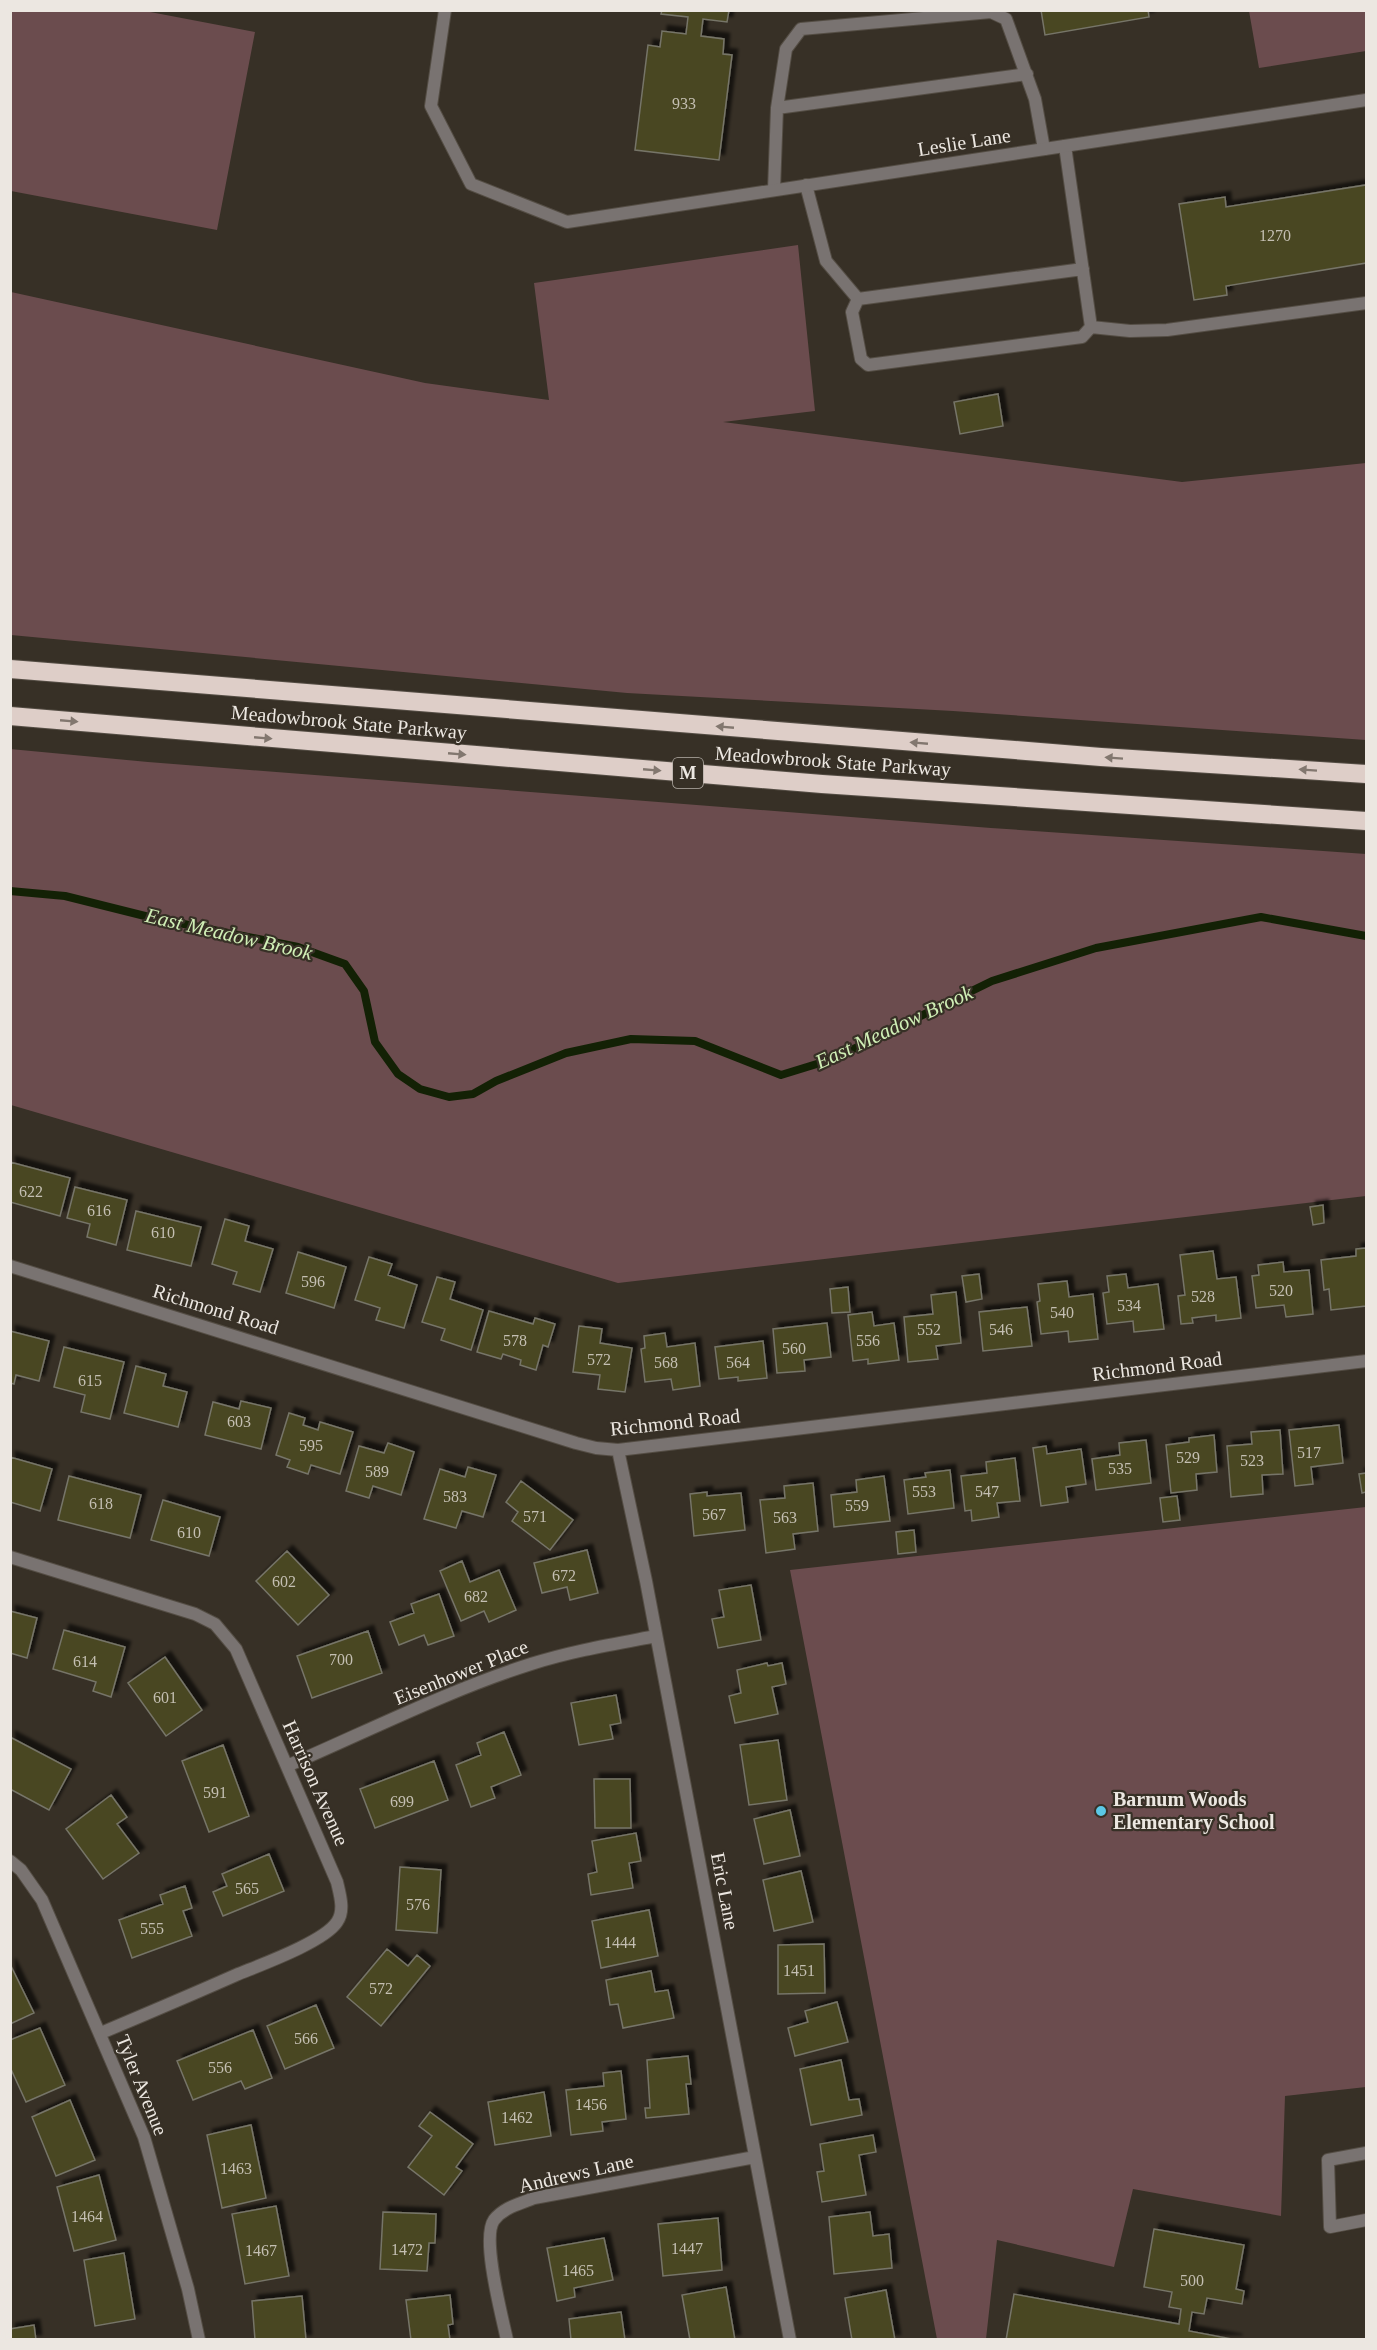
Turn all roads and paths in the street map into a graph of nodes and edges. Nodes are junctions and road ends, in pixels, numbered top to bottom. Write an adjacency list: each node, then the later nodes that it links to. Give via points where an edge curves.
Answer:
1 (445, 10): 8 (street, Leslie Lane, via 431,106 471,184 567,222)
2 (1027, 74): 4 (street); 4 (street, via 1006,19 991,12 801,29 786,48); 6 (street)
3 (1366, 100): 5 (street, Leslie Lane)
4 (777, 108): 8 (street)
5 (1065, 146): 6 (street, Leslie Lane); 9 (street)
6 (1044, 149): 7 (street, Leslie Lane)
7 (806, 186): 8 (street, Leslie Lane); 10 (street, via 826,261)
8 (774, 190)
9 (1083, 269): 10 (street); 12 (street)
10 (858, 300): 12 (street, via 852,312 861,359 868,364 1082,337)
11 (1366, 303): 12 (street, via 1167,330)
12 (1091, 327)
13 (10, 669): 15 (highway, Meadowbrook State Parkway, one-way to 13, via 1101,758)
14 (10, 716): 16 (highway, Meadowbrook State Parkway / M, one-way to 16, via 799,782)
15 (1366, 774)
16 (1366, 821)
17 (10, 1266): 19 (street, Richmond Road, via 576,1443)
18 (1366, 1361): 19 (street, Richmond Road)
19 (618, 1450): 21 (street, Eric Lane)
20 (10, 1557): 22 (street, Harrison Avenue, via 195,1614 215,1624 236,1649)
21 (656, 1636): 22 (street, Eisenhower Place, via 529,1664); 26 (street, Eric Lane)
22 (287, 1766): 24 (street, Harrison Avenue, via 338,1882 341,1910 337,1924 290,1952)
23 (10, 1861): 24 (street, Tyler Avenue, via 42,1900)
24 (101, 2033): 28 (street, Tyler Avenue, via 144,2137)
25 (1366, 2153): 27 (street, via 1328,2160 1330,2227)
26 (755, 2157): 29 (street, Andrews Lane, via 534,2198 502,2211 492,2222 489,2235); 30 (street, Eric Lane)
27 (1366, 2220)
28 (199, 2340)
29 (507, 2340)
30 (790, 2340)

